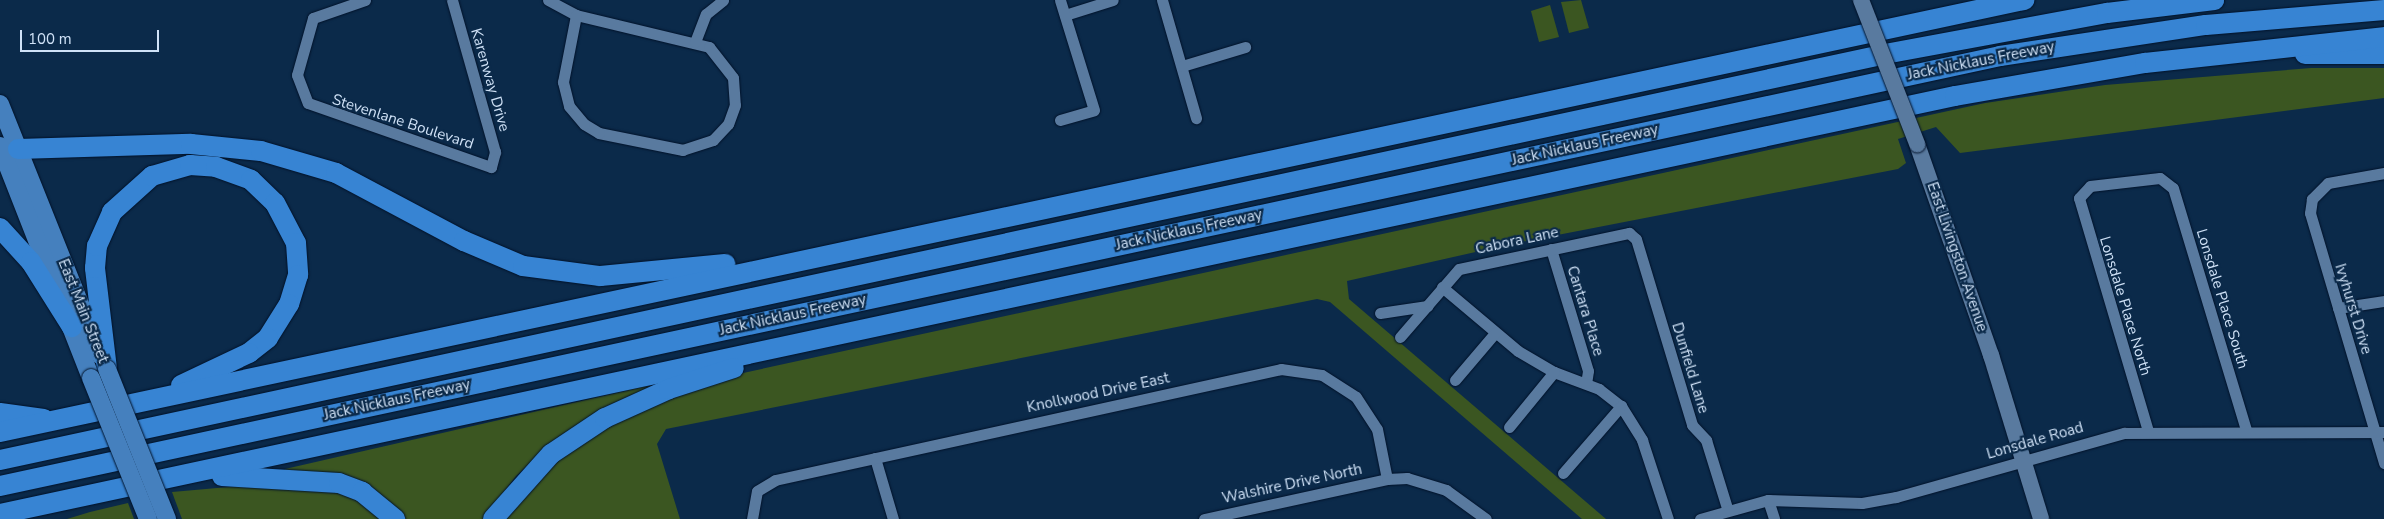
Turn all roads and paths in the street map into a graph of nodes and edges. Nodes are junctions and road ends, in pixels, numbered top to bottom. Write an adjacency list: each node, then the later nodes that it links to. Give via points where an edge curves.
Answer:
1 (365, 0): 24 (street, Stevenlane Boulevard, via 313,18 297,75 308,103)
2 (452, 0): 24 (street, Karenway Drive, via 495,152)
3 (548, 0): 12 (street)
4 (723, 0): 15 (street, via 706,14)
5 (1060, 0): 13 (street)
6 (1113, 0): 13 (street)
7 (1162, 0): 19 (street)
8 (1861, 0): 54 (main road, East Livingston Avenue, bridge, via 1917,144)
9 (2024, 0): 30 (highway)
10 (2214, 0): 55 (highway, Jack Nicklaus Freeway, via 2098,14 1875,56)
11 (2384, 10): 60 (highway, Jack Nicklaus Freeway, via 2206,25 2000,56)
12 (576, 15): 15 (street); 15 (street, via 563,74 569,106 591,129 646,143 691,148 713,140 728,124 735,105 733,78 719,56)
13 (1065, 15): 22 (street, via 1094,110)
14 (2384, 37): 17 (highway)
15 (695, 42)
16 (1246, 47): 19 (street)
17 (2225, 54): 18 (highway); 38 (highway, via 2144,64 1946,98)
18 (2384, 54)
19 (1182, 66): 21 (street)
20 (0, 104): 23 (main road, East Main Street)
21 (1196, 118)
22 (1060, 120)
23 (9, 147): 30 (highway, via 192,144 262,151 336,173 492,255 560,272 600,276 768,259); 36 (main road, East Main Street); 41 (main road, East Main Street)
24 (491, 167)
25 (2384, 173): 34 (street, Ivyhurst Drive, via 2335,180 2316,192 2311,220)
26 (2164, 179): 49 (street, Lonsdale Place South, via 2173,188); 50 (street, Lonsdale Place North, via 2082,191 2080,207)
27 (0, 228): 36 (highway, via 22,249)
28 (1629, 233): 29 (street, Cabora Lane); 63 (street, Dunfield Lane, via 1636,239 1692,425 1706,440)
29 (1551, 249): 31 (street, Cabora Lane, via 1465,267); 43 (street, Cantara Place, via 1588,371)
30 (797, 261): 44 (highway)
31 (1442, 287): 33 (street, Cabora Lane); 37 (street)
32 (2384, 301): 34 (street)
33 (1426, 306): 35 (street); 39 (street, Cabora Lane)
34 (2338, 308): 52 (street, Ivyhurst Drive)
35 (1380, 313)
36 (72, 328): 41 (main road, East Main Street)
37 (1495, 333): 40 (street); 42 (street)
38 (823, 338): 58 (highway); 69 (highway, via 669,389 605,418 551,454)
39 (1400, 338)
40 (1554, 372): 43 (street); 48 (street)
41 (99, 374): 44 (highway, via 95,268 106,224 121,200 152,176 190,165 228,170 261,188 286,218 296,243 298,275 285,312 268,338 249,353); 66 (main road, East Main Street, bridge); 67 (main road, East Main Street, bridge)
42 (1455, 380)
43 (1586, 382): 45 (street)
44 (141, 402): 47 (highway)
45 (1621, 406): 57 (street); 74 (street, via 1642,440)
46 (0, 413): 47 (highway)
47 (53, 421): 51 (highway)
48 (1509, 427)
49 (2246, 430): 50 (street, Lonsdale Road); 52 (street, Lonsdale Road)
50 (2148, 431): 54 (street, Lonsdale Road, via 2100,438)
51 (0, 432)
52 (2379, 432): 56 (street, Ivyhurst Drive)
53 (875, 458): 59 (street, Knollwood Drive East, via 1266,371 1295,368 1334,380 1367,410 1382,443); 70 (street, Knollwood Drive East, via 774,480 757,491); 71 (street)
54 (2023, 459): 62 (street, Lonsdale Road, via 1862,502); 77 (main road, East Livingston Avenue)
55 (0, 460)
56 (2384, 463)
57 (1563, 473)
58 (176, 478): 61 (highway); 68 (highway, via 235,475 339,483 370,497)
59 (1387, 479): 72 (street, Walshire Drive North); 73 (street, Walshire Drive North, via 1428,482 1465,501)
60 (0, 486)
61 (126, 488): 64 (highway); 65 (highway)
62 (1768, 500): 63 (street, Lonsdale Road); 76 (street)
63 (1727, 508): 75 (street, Lonsdale Road)
64 (0, 514)
65 (48, 519)
66 (148, 519)
67 (167, 519)
68 (395, 519)
69 (493, 519)
70 (752, 519)
71 (892, 519)
72 (1204, 519)
73 (1486, 519)
74 (1668, 519)
75 (1700, 519)
76 (1774, 519)
77 (2041, 519)

